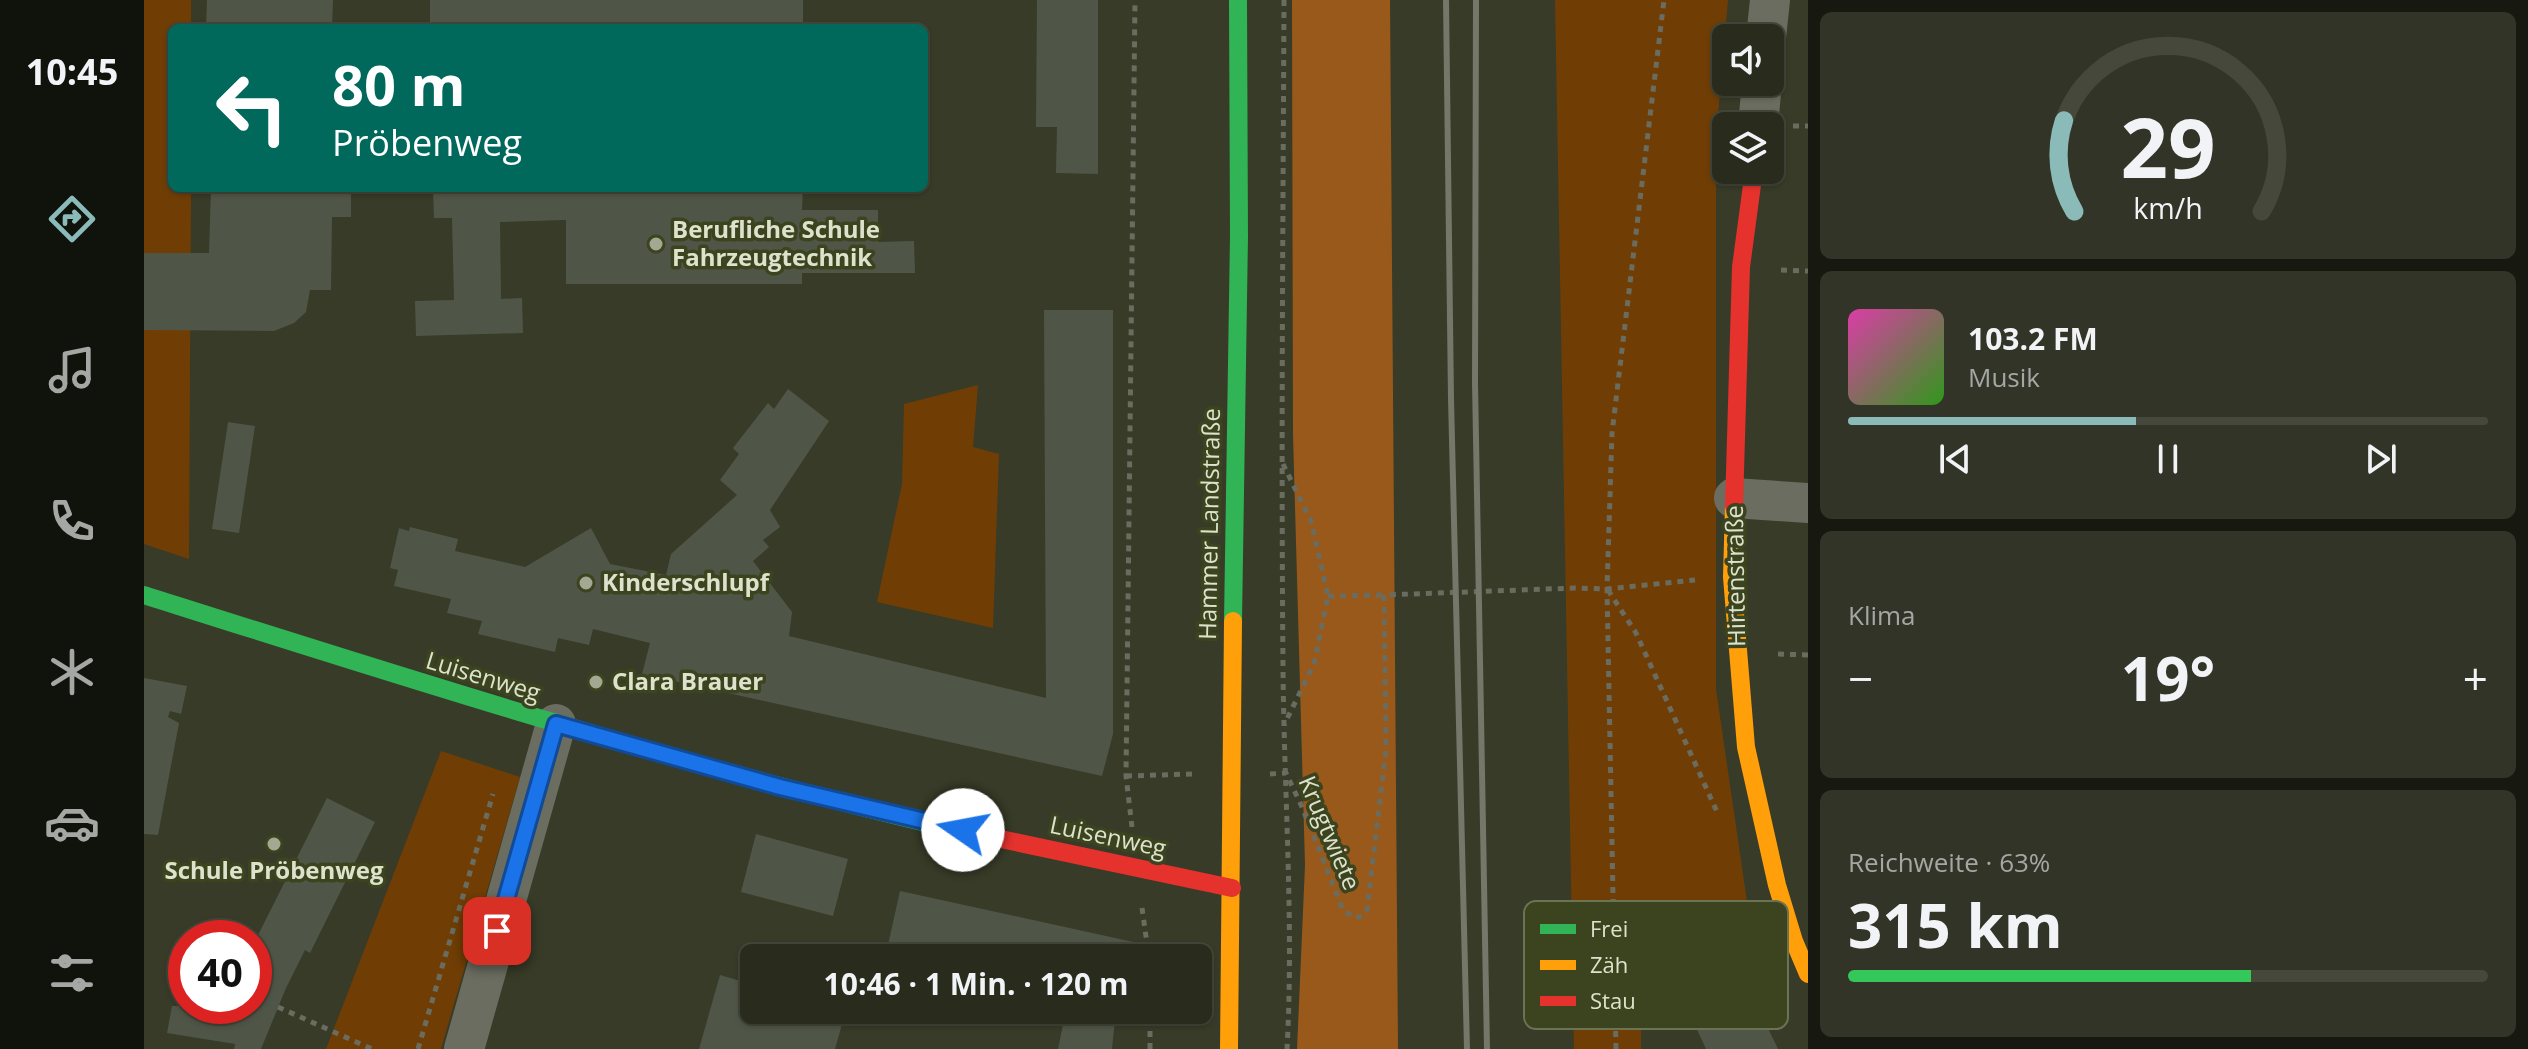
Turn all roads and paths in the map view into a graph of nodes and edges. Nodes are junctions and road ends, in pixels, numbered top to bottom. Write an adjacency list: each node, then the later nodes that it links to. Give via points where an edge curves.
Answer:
1 (1135, 0): 22 (path)
2 (1238, 0): 21 (street, Hammer Landstraße)
3 (1284, 0): 10 (path)
4 (1664, 0): 14 (path, via 1612,433)
5 (1770, 0): 6 (street)
6 (1767, 24)
7 (1784, 126): 8 (path)
8 (1808, 126)
9 (1752, 184): 11 (street, Hirtenstraße, via 1741,267)
10 (1282, 462): 17 (path, via 1311,521); 19 (path)
11 (1734, 498): 12 (street); 13 (street, Hirtenstraße)
12 (1808, 503)
13 (1732, 577): 14 (path); 28 (street, Hirtenstraße, via 1746,747)
14 (1607, 589): 16 (path); 24 (path, via 1636,633); 27 (path)
15 (144, 595): 18 (street, Luisenweg)
16 (1384, 595): 17 (path); 20 (path, Krugtwiete, via 1386,749 1367,910 1362,916 1355,918 1343,910)
17 (1328, 596): 19 (path, via 1314,664)
18 (556, 724): 25 (street, Luisenweg, via 876,811); 36 (street)
19 (1284, 726): 20 (path)
20 (1286, 773): 21 (path, Krugtwiete); 39 (path)
21 (1231, 774): 22 (path, Krugtwiete); 26 (street, Hammer Landstraße)
22 (1126, 776): 25 (path)
23 (494, 790): 35 (path)
24 (1722, 822)
25 (1137, 868): 26 (street, Luisenweg)
26 (1232, 888): 38 (street, Hammer Landstraße)
27 (1612, 901)
28 (1783, 901)
29 (1788, 915): 30 (street, Hirtenstraße)
30 (1801, 951)
31 (278, 1007): 34 (path)
32 (1150, 1024): 37 (path)
33 (1615, 1029): 40 (path)
34 (372, 1049)
35 (418, 1049)
36 (464, 1049)
37 (1150, 1049)
38 (1229, 1049)
39 (1287, 1049)
40 (1616, 1049)

